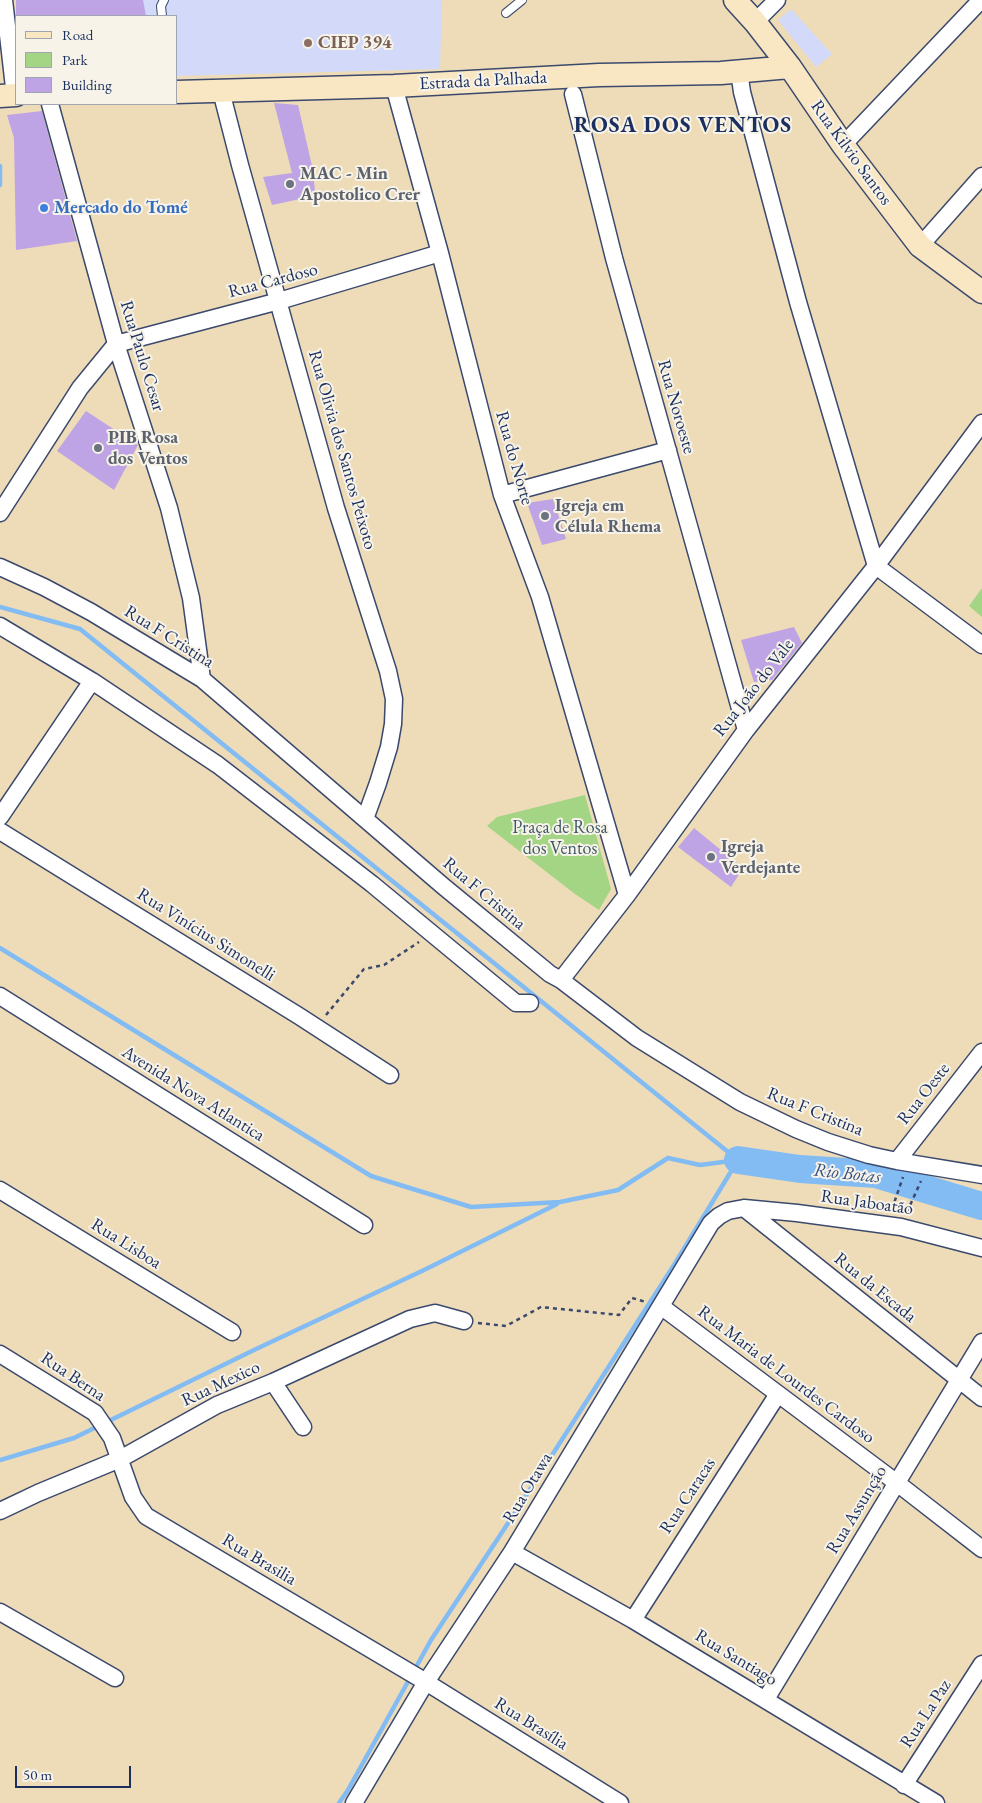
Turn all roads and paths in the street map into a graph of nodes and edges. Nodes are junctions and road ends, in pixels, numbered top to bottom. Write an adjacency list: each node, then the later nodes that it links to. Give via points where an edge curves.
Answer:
1 (4, 0): 16 (street)
2 (164, 0): 8 (lane)
3 (522, 0): 7 (lane)
4 (735, 0): 9 (main road, Rua Kilvio Santos)
5 (776, 0): 9 (street)
6 (981, 0): 18 (street)
7 (506, 12)
8 (162, 15)
9 (755, 22): 10 (main road, Rua Kilvio Santos)
10 (790, 67): 11 (main road, Estrada da Palhada); 18 (main road, Rua Kilvio Santos)
11 (739, 71): 12 (main road, Estrada da Palhada); 29 (street, via 798,302)
12 (394, 86): 13 (main road, Estrada da Palhada); 21 (street, Rua do Norte)
13 (221, 90): 14 (main road, Estrada da Palhada); 23 (street, Rua Olivia dos Santos Peixoto)
14 (178, 92)
15 (573, 94): 26 (street, Rua Noroeste, via 614,258)
16 (10, 96)
17 (50, 105): 24 (street, Rua Paulo Cesar)
18 (843, 145): 20 (main road, Rua Kilvio Santos)
19 (982, 176): 20 (street)
20 (920, 246): 22 (main road, Rua Kilvio Santos)
21 (440, 253): 23 (street, Rua Cardoso); 27 (street, Rua do Norte)
22 (982, 292)
23 (279, 301): 24 (street, Rua Cardoso); 37 (street, Rua Olivia dos Santos Peixoto, via 336,508 394,699 389,747)
24 (116, 344): 28 (street, via 80,388); 33 (street, Rua Paulo Cesar, via 170,508 191,598)
25 (982, 423): 29 (street, Rua João do Vale)
26 (668, 450): 27 (street); 35 (street, Rua Noroeste)
27 (502, 496): 39 (street, Rua do Norte, via 540,597)
28 (0, 514)
29 (876, 566): 32 (street); 35 (street, Rua João do Vale)
30 (0, 567): 33 (street, Rua F Cristina, via 91,612)
31 (0, 626): 34 (street)
32 (982, 645)
33 (202, 679): 37 (street, Rua F Cristina)
34 (92, 681): 36 (street); 40 (street, via 218,765)
35 (746, 730): 39 (street, Rua João do Vale)
36 (0, 817)
37 (365, 819): 41 (street, Rua F Cristina)
38 (0, 831): 44 (street, Rua Vinícius Simonelli)
39 (627, 895): 41 (street, Rua João do Vale)
40 (433, 933): 43 (street, via 516,1004); 44 (path, via 384,964 364,969 326,1016)
41 (561, 980): 47 (street, Rua F Cristina, via 637,1038 740,1102 796,1130)
42 (0, 996): 54 (street, Avenida Nova Atlantica)
43 (530, 1003)
44 (299, 1016): 46 (street, Rua Vinícius Simonelli)
45 (982, 1052): 47 (street, Rua Oeste)
46 (390, 1075)
47 (902, 1165): 48 (street, Rua F Cristina); 53 (path)
48 (927, 1165): 49 (street, Rua F Cristina); 51 (path)
49 (982, 1175)
50 (0, 1190): 59 (street, Rua Lisboa)
51 (910, 1207)
52 (744, 1208): 55 (street, Rua Jaboatão, via 901,1227); 57 (street, Rua Otawa, via 719,1216 711,1223); 62 (street, Rua da Escada)
53 (891, 1210)
54 (364, 1225)
55 (982, 1248)
56 (632, 1298): 58 (path, via 619,1315 541,1307 506,1326)
57 (662, 1307): 64 (street, Rua Maria de Lourdes Cardoso); 72 (street, Rua Otawa)
58 (464, 1321): 63 (street, Rua Mexico, via 435,1313 410,1319)
59 (232, 1332)
60 (982, 1342): 62 (street, Rua Assunção)
61 (0, 1354): 67 (street, Rua Berna, via 95,1413)
62 (958, 1380): 65 (street, Rua da Escada); 69 (street, Rua Assunção)
63 (273, 1382): 66 (street); 68 (street, Rua Mexico, via 217,1405)
64 (778, 1394): 69 (street, Rua Maria de Lourdes Cardoso); 74 (street, Rua Caracas)
65 (982, 1398)
66 (303, 1427)
67 (114, 1443): 68 (street, Rua Brasilia)
68 (120, 1459): 70 (street, Rua Mexico); 77 (street, Rua Brasilia, via 133,1497 146,1516)
69 (897, 1483): 71 (street, Rua Maria de Lourdes Cardoso); 78 (street, Rua Assunção)
70 (0, 1511)
71 (982, 1549)
72 (512, 1552): 74 (street, Rua Santiago); 77 (street, Rua Otawa)
73 (0, 1612): 76 (street)
74 (633, 1620): 78 (street, Rua Santiago)
75 (982, 1664): 79 (street, Rua La Paz)
76 (115, 1678)
77 (424, 1681): 80 (street, Rua Otawa); 81 (street, Rua Brasília)
78 (766, 1699): 79 (street, Rua Santiago)
79 (904, 1785): 82 (street, Rua Santiago)
80 (354, 1803)
81 (620, 1803)
82 (936, 1803)

